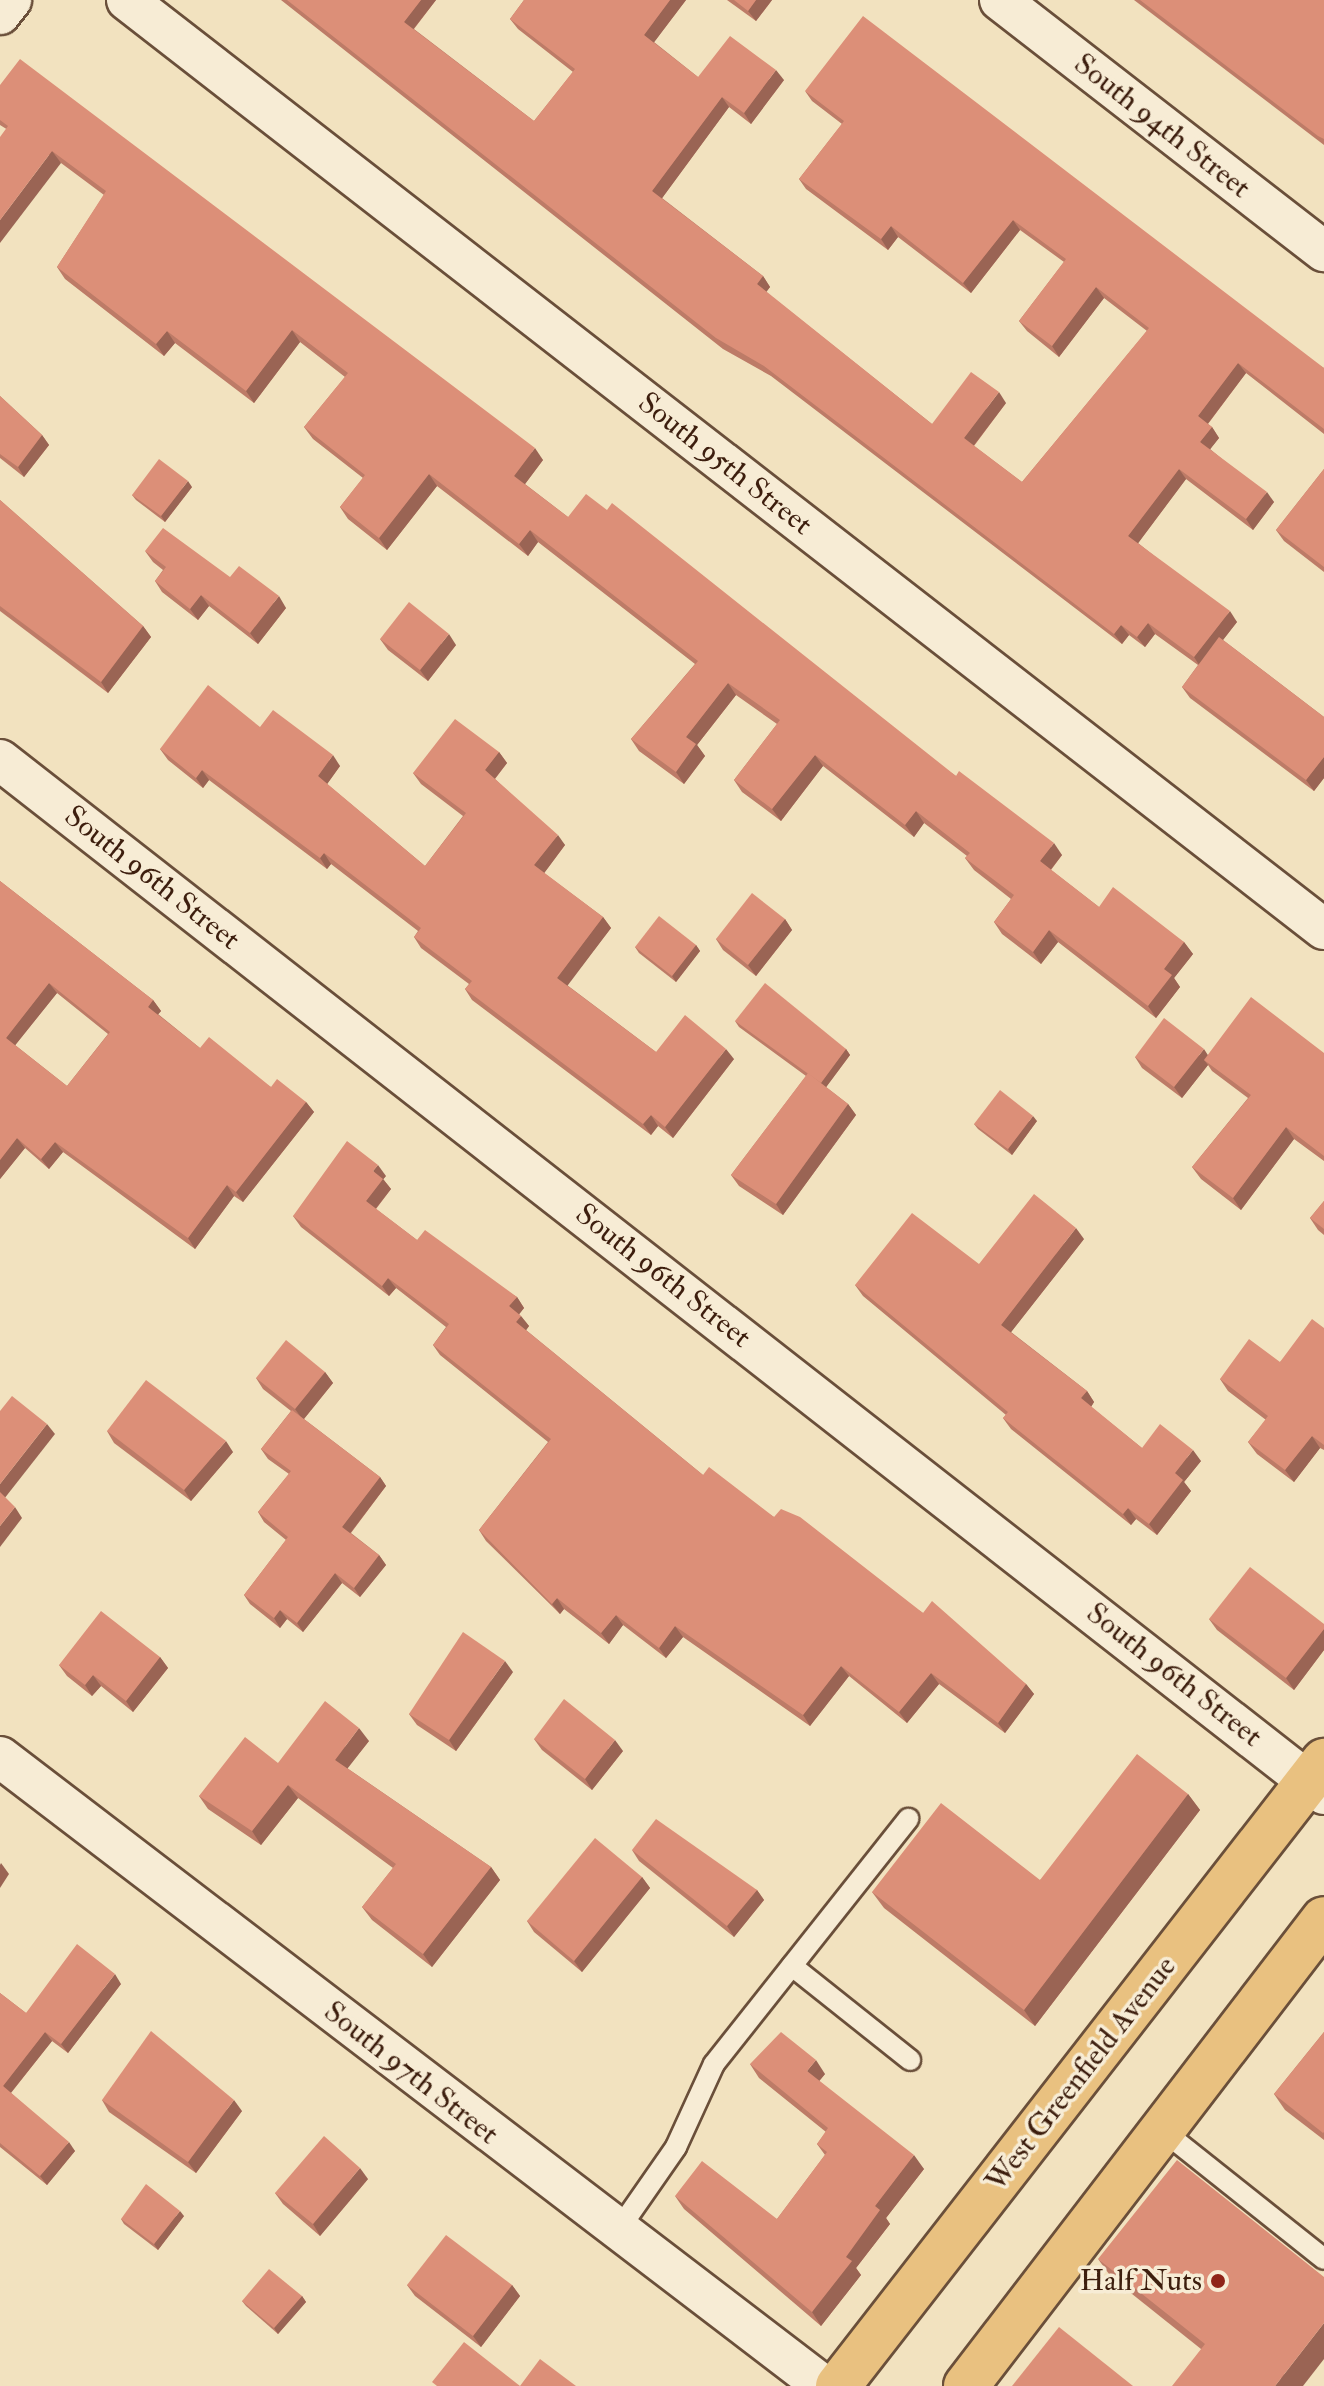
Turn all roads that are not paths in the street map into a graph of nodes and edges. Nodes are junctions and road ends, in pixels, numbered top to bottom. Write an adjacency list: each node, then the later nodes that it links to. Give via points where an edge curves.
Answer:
1 (11, 0): 4 (street)
2 (127, 0): 7 (street, South 95th Street)
3 (1000, 0): 5 (street, South 94th Street)
4 (0, 14)
5 (1324, 251)
6 (0, 760): 9 (street, South 96th Street)
7 (1324, 929)
8 (0, 1757): 15 (street, South 97th Street)
9 (1319, 1779): 18 (main road, West Greenfield Avenue)
10 (908, 1819): 12 (lane)
11 (1324, 1919): 14 (main road)
12 (792, 1966): 13 (lane); 15 (lane, via 714,2064 676,2147)
13 (910, 2060)
14 (1162, 2130): 16 (lane); 19 (main road)
15 (617, 2232): 17 (street, South 97th Street)
16 (1324, 2259)
17 (824, 2386)
18 (838, 2386)
19 (966, 2386)

